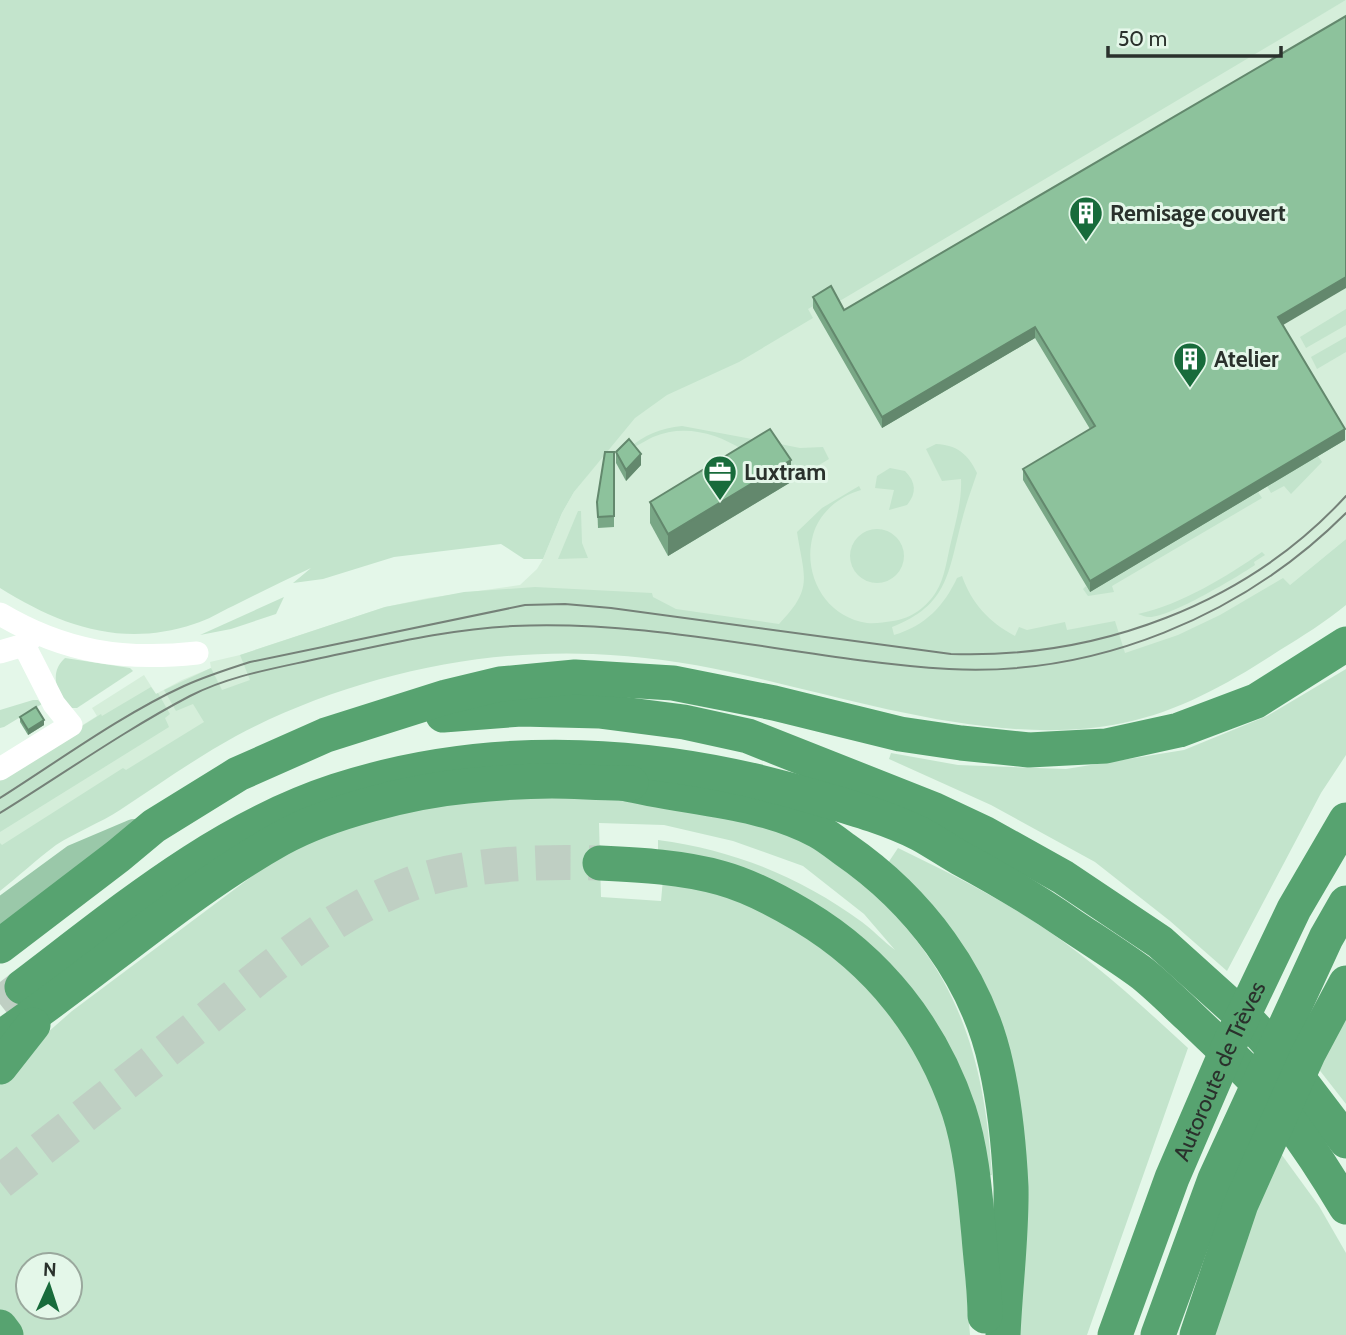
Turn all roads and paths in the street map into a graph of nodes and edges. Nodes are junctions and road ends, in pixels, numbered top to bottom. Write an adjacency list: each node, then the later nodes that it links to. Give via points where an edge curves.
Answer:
1 (0, 614): 2 (lane)
2 (29, 639): 4 (lane); 5 (lane, via 135,656); 7 (lane, via 54,704 71,725)
3 (1346, 644): 6 (highway, via 1256,701 1179,730 1106,746 1029,750 961,743 900,734 673,683 575,677 500,684)
4 (0, 652)
5 (197, 653)
6 (370, 722): 9 (highway, via 521,709 599,711 684,722 748,736); 11 (highway, via 326,734 238,774)
7 (0, 769)
8 (623, 783): 12 (highway, via 660,781 786,801); 16 (highway, via 466,786 376,803 327,818); 26 (highway, via 763,809 818,831 866,864 928,925 962,976 996,1064 1011,1190)
9 (879, 788): 16 (highway, via 758,758 631,740 493,739 380,757 329,772 234,812 117,890); 21 (highway, via 984,833 1063,877 1160,942 1251,1024)
10 (1346, 820): 27 (highway, Autoroute de Trèves, via 1294,909 1231,1041 1172,1178)
11 (154, 826): 15 (main road, via 75,859); 16 (highway, via 118,856)
12 (958, 857): 16 (highway, via 919,834 854,809 738,776 565,756 439,765 336,791 242,830); 22 (highway, via 1031,898 1144,975 1279,1108)
13 (600, 863): 25 (highway, via 659,866 722,878 779,901 829,932 872,968 908,1009 936,1053 959,1112 974,1179)
14 (1346, 903): 20 (highway, Autoroute de Trèves)
15 (0, 914)
16 (20, 977): 18 (highway); 19 (highway)
17 (1346, 983): 30 (highway, via 1308,1054 1241,1204)
18 (0, 1038)
19 (0, 1067)
20 (1242, 1119): 28 (highway, Autoroute de Trèves, via 1214,1179); 29 (highway, via 1230,1189)
21 (1345, 1139)
22 (1346, 1207)
23 (0, 1327): 24 (highway)
24 (6, 1335)
25 (985, 1335)
26 (1003, 1335)
27 (1115, 1335)
28 (1158, 1335)
29 (1180, 1335)
30 (1197, 1335)

